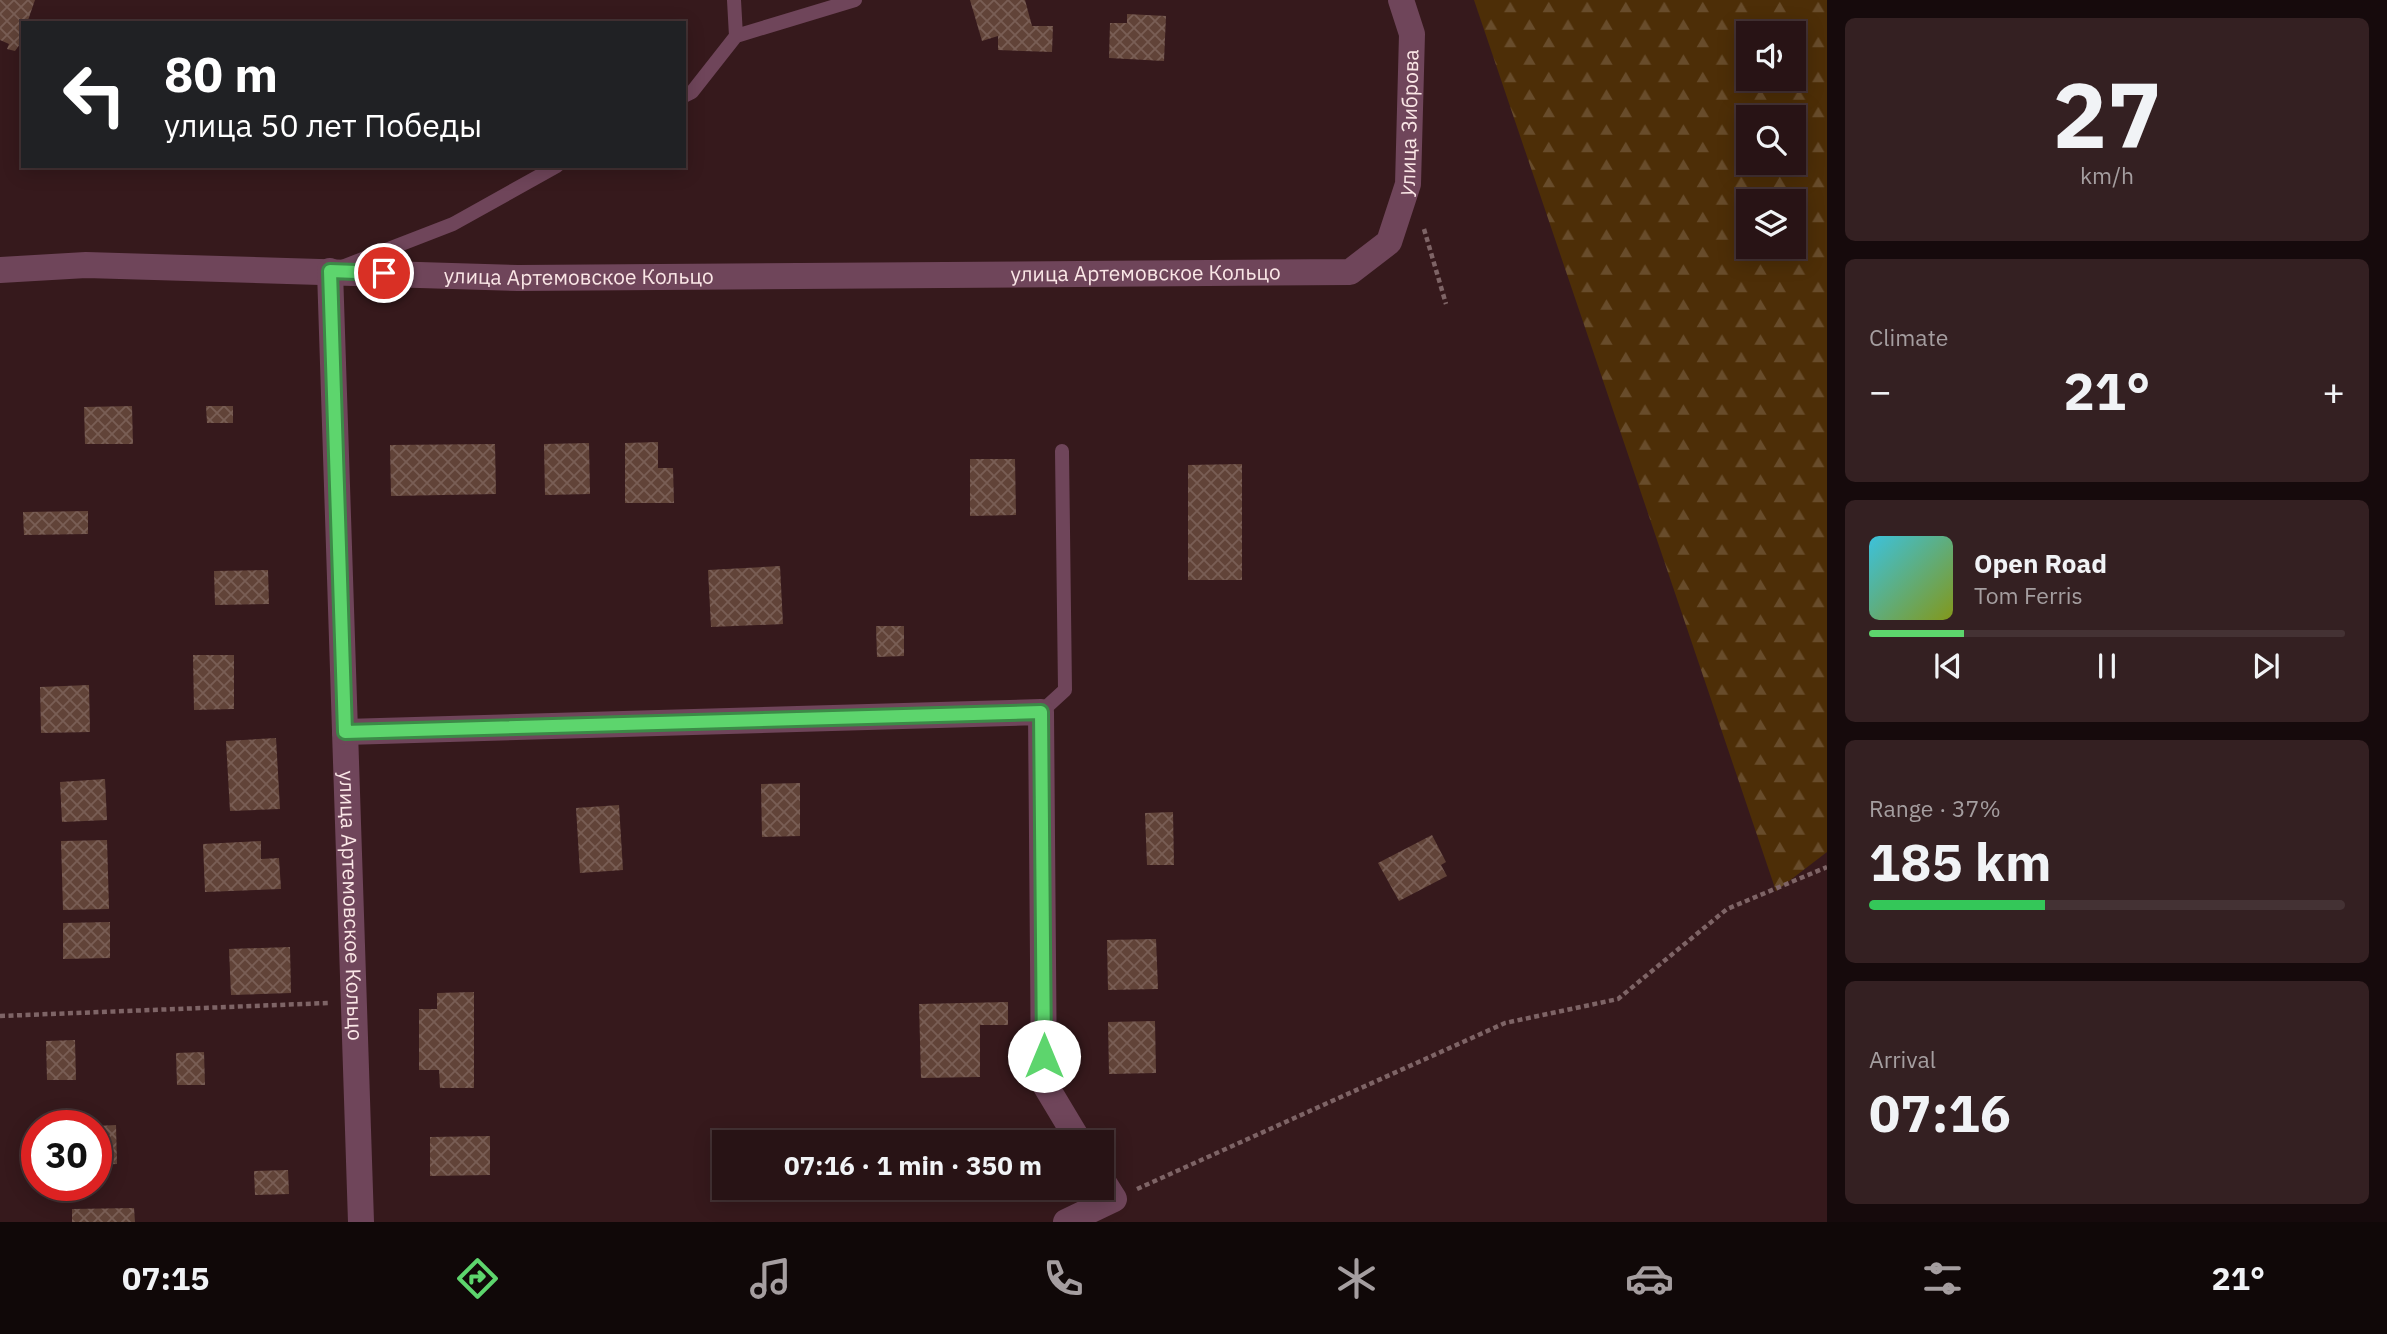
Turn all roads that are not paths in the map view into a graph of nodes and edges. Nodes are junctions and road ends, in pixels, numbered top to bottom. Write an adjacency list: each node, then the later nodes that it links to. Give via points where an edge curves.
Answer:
1 (734, 0): 4 (lane)
2 (855, 0): 4 (lane)
3 (1401, 0): 7 (street, улица Зиброва, via 1412,34 1408,184)
4 (736, 37): 5 (lane)
5 (686, 95)
6 (553, 168): 9 (lane, via 453,224)
7 (1389, 242): 9 (street, улица Артемовское Кольцо, via 1350,272 518,278)
8 (0, 270): 9 (street, via 86,265)
9 (330, 271): 12 (street, улица Артемовское Кольцо)
10 (1062, 451): 11 (lane, via 1065,690)
11 (1041, 712): 12 (street); 13 (street, via 1044,1083)
12 (345, 732): 15 (street, улица Артемовское Кольцо)
13 (1072, 1130)
14 (1094, 1200): 16 (street)
15 (361, 1222)
16 (1066, 1222)

